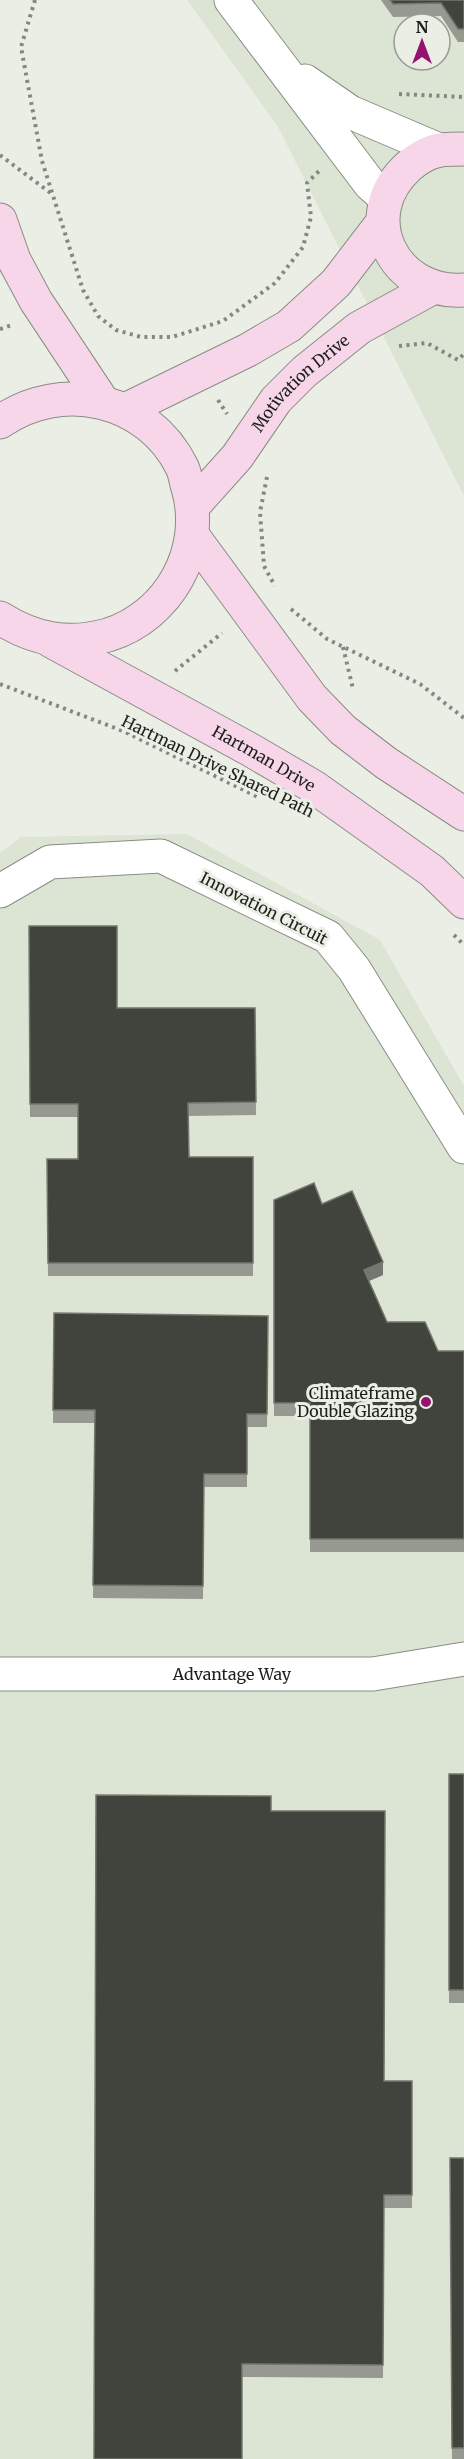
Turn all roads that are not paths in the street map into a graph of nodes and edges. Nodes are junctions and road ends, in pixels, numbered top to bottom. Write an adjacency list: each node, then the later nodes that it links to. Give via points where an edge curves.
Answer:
1 (231, 0): 2 (street)
2 (284, 66): 3 (street, via 350,112); 4 (street, via 370,184)
3 (452, 149): 4 (main road, via 416,159 397,176)
4 (384, 211): 6 (main road, via 387,244 397,263 412,278); 7 (main road, via 336,283 289,326 248,350)
5 (0, 220): 7 (main road, via 14,260 36,301)
6 (452, 293): 9 (main road, Motivation Drive, via 360,328 304,372 276,400)
7 (114, 406): 8 (main road, via 73,398 42,401 13,412); 9 (main road, via 158,434 182,467)
8 (0, 422)
9 (193, 521): 11 (main road, via 181,574 158,606 125,629 87,641); 12 (main road, via 249,615 312,698 343,730 386,763)
10 (0, 618): 11 (main road)
11 (48, 640): 14 (main road, Hartman Drive, via 314,787 432,871)
12 (464, 814)
13 (0, 891): 15 (street, Innovation Circuit, via 50,862 161,856 328,937 354,969)
14 (464, 902)
15 (464, 1147)
16 (464, 1659): 17 (street, Advantage Way, via 373,1674)
17 (0, 1674)

